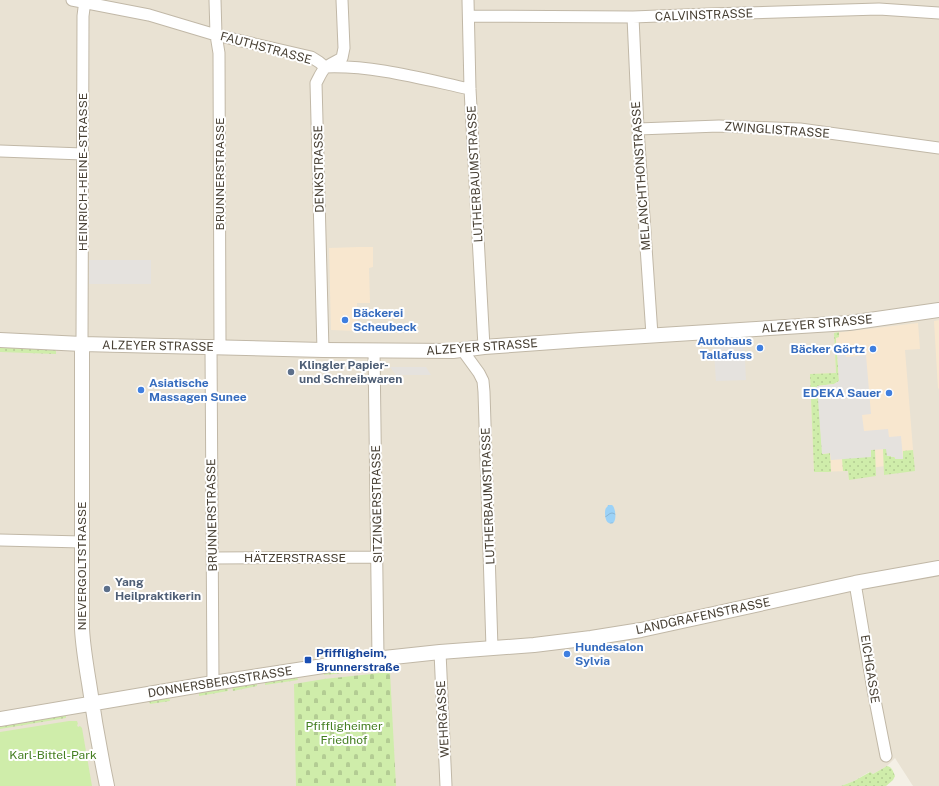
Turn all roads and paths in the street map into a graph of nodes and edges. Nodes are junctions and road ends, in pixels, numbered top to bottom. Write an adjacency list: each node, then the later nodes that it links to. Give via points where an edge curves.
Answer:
1 (72, 0): 5 (street, FAUTHSTRASSE)
2 (215, 0): 9 (street, BRUNNERSTRASSE)
3 (342, 0): 10 (street, via 342,58)
4 (468, 0): 7 (street, LUTHERBAUMSTRASSE)
5 (85, 1): 9 (street, FAUTHSTRASSE, via 149,15); 15 (street, HEINRICH-HEINE-STRASSE)
6 (939, 13): 8 (street, CALVINSTRASSE, via 879,9)
7 (469, 16): 8 (street, CALVINSTRASSE); 11 (street, LUTHERBAUMSTRASSE)
8 (633, 17): 12 (street, MELANCHTHONSTRASSE)
9 (216, 34): 10 (street, FAUTHSTRASSE, via 311,58); 20 (street, BRUNNERSTRASSE, via 219,53)
10 (325, 67): 11 (street, FAUTHSTRASSE, via 391,72); 22 (street, DENKSTRASSE, via 316,83)
11 (470, 89): 21 (street, LUTHERBAUMSTRASSE)
12 (638, 129): 13 (street, ZWINGLISTRASSE, via 719,126 800,129); 17 (street, MELANCHTHONSTRASSE)
13 (939, 148)
14 (0, 151): 15 (street)
15 (83, 154): 19 (street, HEINRICH-HEINE-STRASSE)
16 (939, 310): 17 (street, ALZEYER STRASSE, via 849,323)
17 (652, 335): 21 (street, ALZEYER STRASSE)
18 (0, 340): 19 (street, ALZEYER STRASSE)
19 (82, 344): 20 (street, ALZEYER STRASSE); 26 (street, NIEVERGOLTSTRASSE)
20 (216, 347): 22 (street, ALZEYER STRASSE); 28 (street, BRUNNERSTRASSE)
21 (484, 347): 24 (street, ALZEYER STRASSE)
22 (323, 350): 23 (street, ALZEYER STRASSE)
23 (374, 350): 24 (street, ALZEYER STRASSE); 27 (street, SITZINGERSTRASSE)
24 (463, 351): 31 (street, LUTHERBAUMSTRASSE, via 483,381)
25 (0, 540): 26 (street)
26 (82, 542): 35 (street, NIEVERGOLTSTRASSE, via 82,629)
27 (378, 557): 28 (street, HÄTZERSTRASSE); 33 (street, SITZINGERSTRASSE)
28 (212, 558): 34 (street, BRUNNERSTRASSE)
29 (939, 568): 30 (street, LANDGRAFENSTRASSE)
30 (855, 583): 31 (street, LANDGRAFENSTRASSE, via 640,630 534,645); 37 (street, EICHGASSE)
31 (492, 648): 32 (street, LANDGRAFENSTRASSE)
32 (440, 652): 33 (street, DONNERSBERGSTRASSE); 39 (street, WEHRGASSE)
33 (378, 658): 34 (street, DONNERSBERGSTRASSE)
34 (213, 683): 35 (street, DONNERSBERGSTRASSE)
35 (92, 704): 36 (street, DONNERSBERGSTRASSE); 38 (street, NIEVERGOLTSTRASSE)
36 (0, 719)
37 (886, 756)
38 (107, 786)
39 (446, 786)

